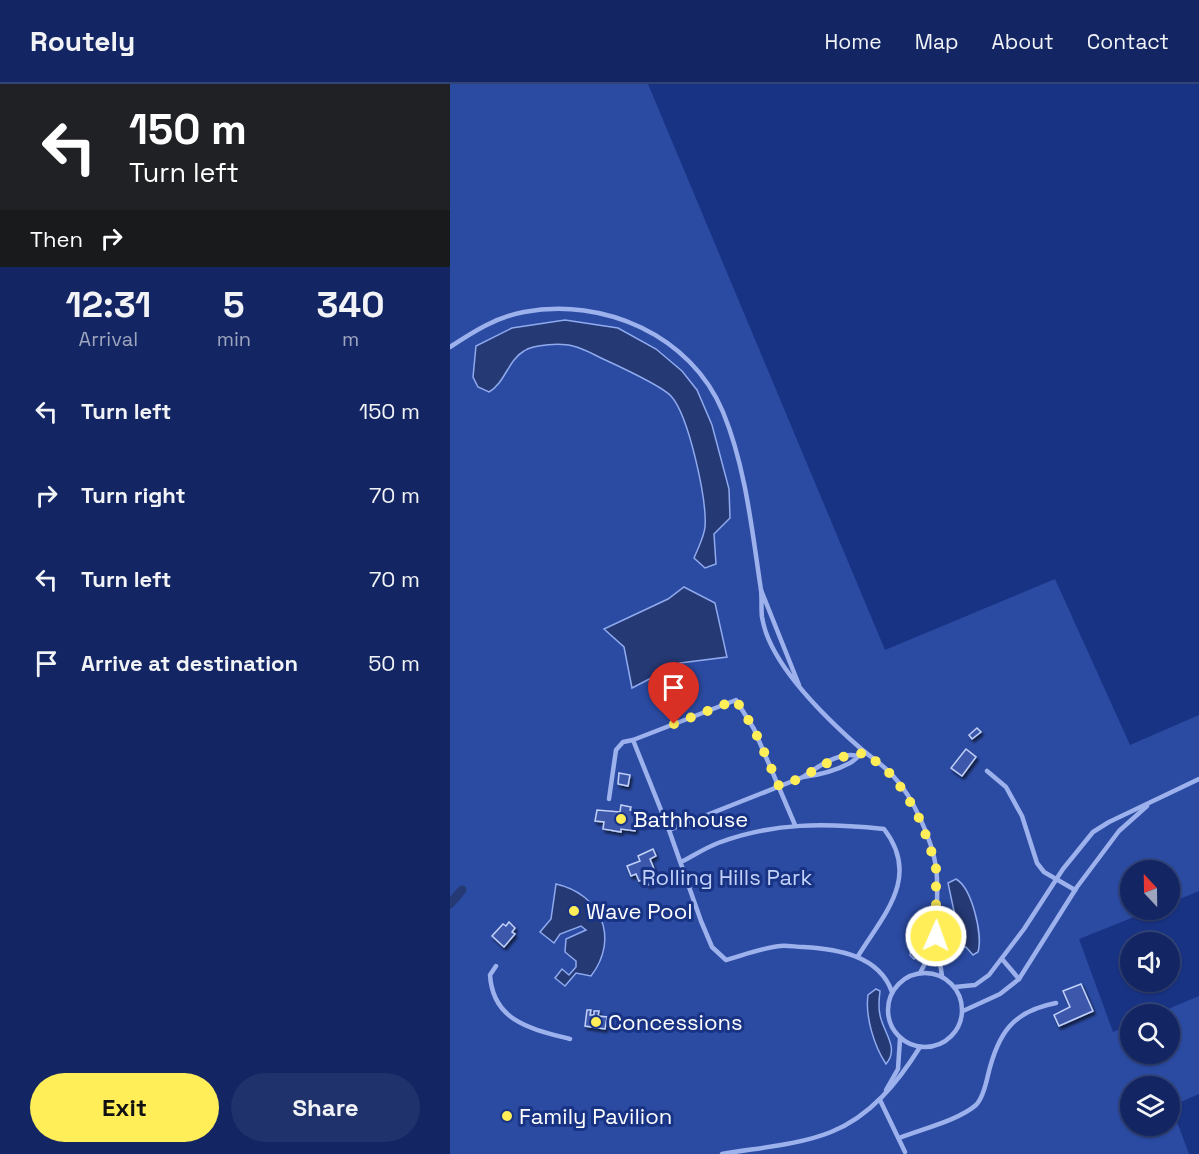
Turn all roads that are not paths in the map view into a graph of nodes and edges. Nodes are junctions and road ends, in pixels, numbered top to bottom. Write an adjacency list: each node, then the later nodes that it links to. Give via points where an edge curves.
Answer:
1 (450, 346): 2 (lane, via 482,327 522,312 566,309 607,314 648,329 680,354 712,392 732,435)
2 (761, 590): 3 (lane); 3 (lane, via 762,618 769,639)
3 (799, 685): 5 (lane)
4 (633, 740): 10 (lane, via 736,700 754,729); 11 (lane, via 623,742 616,750); 14 (lane)
5 (865, 752): 6 (lane); 18 (lane, via 894,777 924,830 936,865)
6 (857, 756): 8 (lane, via 850,754 818,766); 8 (lane, via 854,762 822,775)
7 (987, 771): 16 (lane, via 1006,787 1022,816 1037,863)
8 (803, 777): 10 (lane)
9 (1199, 779): 12 (lane)
10 (779, 786): 13 (lane); 14 (lane)
11 (609, 799)
12 (1151, 802): 16 (lane, via 1093,832); 17 (lane, via 1119,831)
13 (795, 825): 15 (lane, via 717,843); 19 (lane, via 884,829 896,847 899,885)
14 (669, 830): 15 (lane)
15 (681, 862): 19 (lane, via 712,947 726,960 781,946 826,948)
16 (1057, 880): 17 (lane); 20 (lane)
17 (1075, 890): 24 (lane)
18 (936, 936): 22 (lane); 23 (lane)
19 (858, 956): 26 (lane, via 879,971)
20 (1002, 959): 24 (lane); 25 (lane, via 975,985)
21 (496, 966): 29 (lane, via 490,975 490,987 507,1014 519,1023)
22 (920, 973): 23 (lane); 26 (lane, via 899,982)
23 (942, 976): 25 (lane)
24 (1019, 979): 28 (lane, via 1000,994)
25 (955, 987): 28 (lane)
26 (892, 992): 30 (lane, via 888,1017)
27 (1056, 1003): 33 (lane, via 1020,1015 1004,1032 993,1052 978,1104)
28 (963, 1011): 31 (lane, via 954,1034 945,1042)
29 (570, 1039)
30 (900, 1039): 31 (lane); 32 (lane, via 898,1069)
31 (920, 1047): 32 (lane)
32 (880, 1100): 33 (lane); 35 (lane, via 830,1133)
33 (899, 1138): 34 (lane)
34 (905, 1152)
35 (722, 1154)

